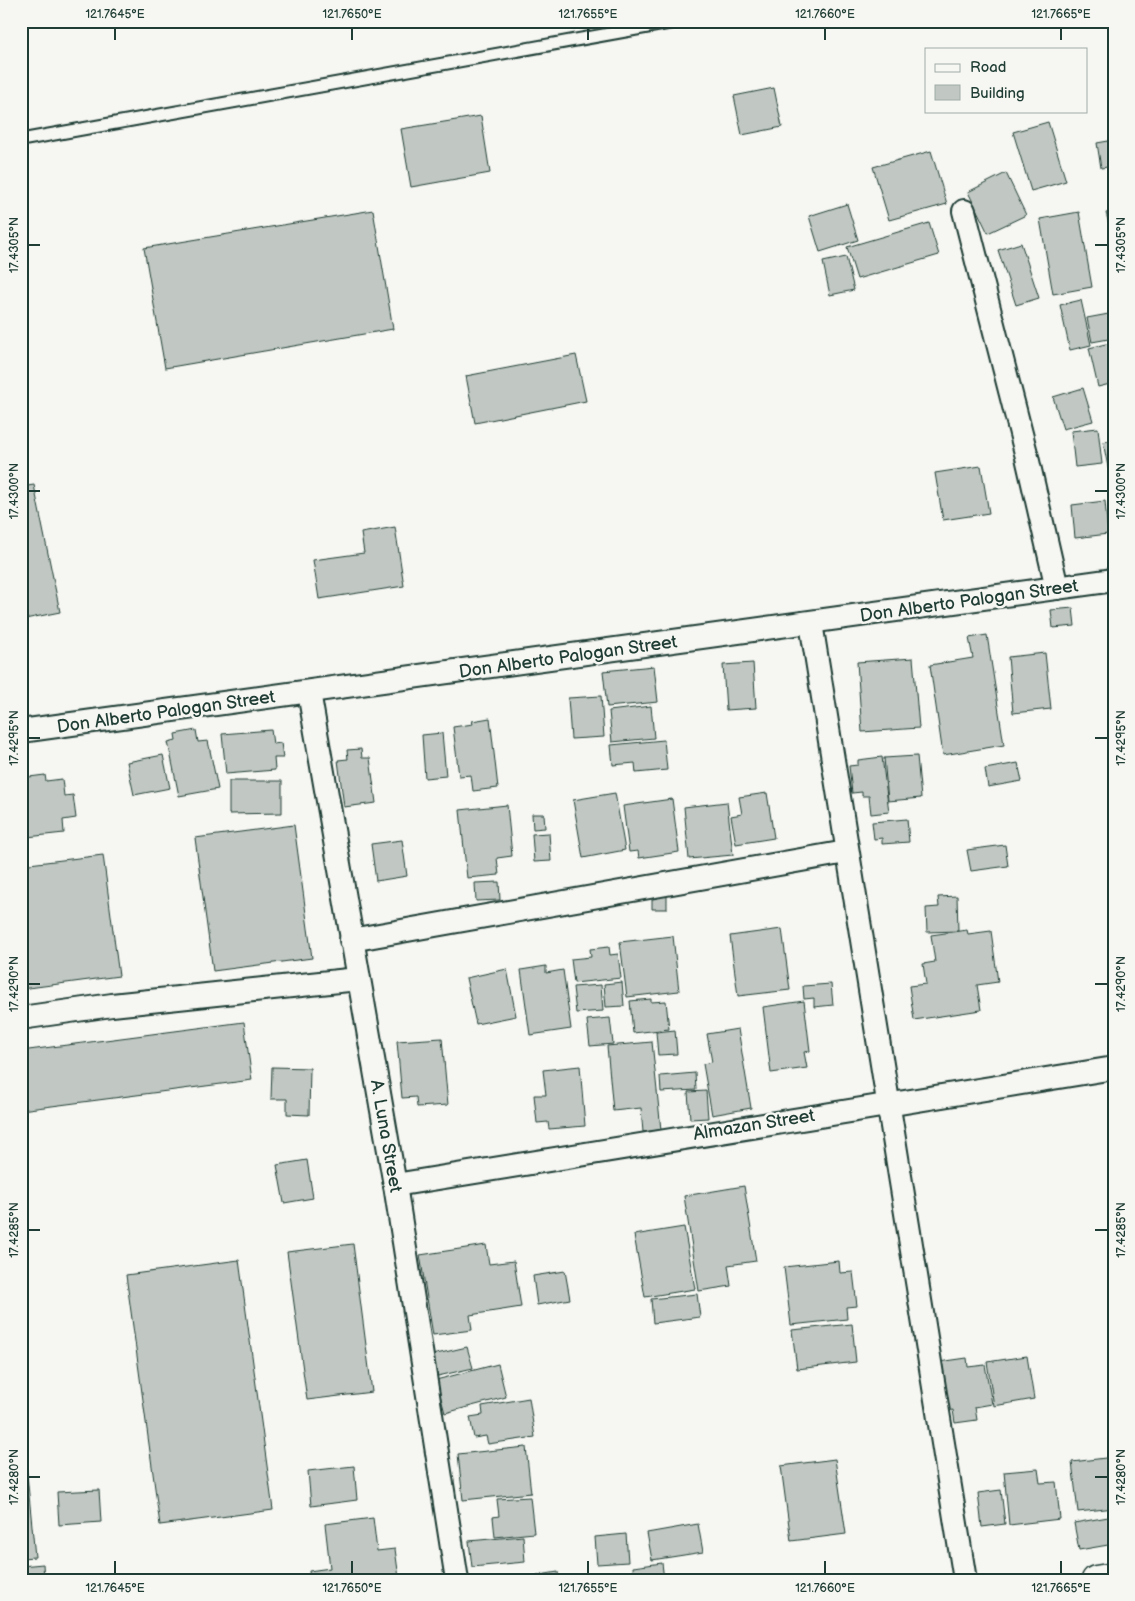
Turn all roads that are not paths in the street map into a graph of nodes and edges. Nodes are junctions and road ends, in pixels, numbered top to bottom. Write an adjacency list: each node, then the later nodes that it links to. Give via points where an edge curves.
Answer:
1 (681, 21): 2 (lane)
2 (21, 140)
3 (964, 211): 5 (street)
4 (1114, 580): 5 (street, Don Alberto Palogan Street)
5 (1057, 588): 6 (street, Don Alberto Palogan Street)
6 (811, 623): 7 (street, Don Alberto Palogan Street); 9 (street)
7 (309, 692): 8 (street, Don Alberto Palogan Street); 10 (street, A. Luna Street)
8 (21, 731)
9 (846, 852): 10 (street); 14 (street)
10 (351, 940): 11 (street, A. Luna Street)
11 (358, 979): 12 (street); 15 (street, A. Luna Street)
12 (21, 1018)
13 (1114, 1068): 14 (street, Almazan Street)
14 (889, 1103): 15 (street, Almazan Street); 18 (street)
15 (395, 1185): 17 (street, A. Luna Street)
16 (1114, 1577): 19 (street)
17 (457, 1580)
18 (965, 1580)
19 (1096, 1580)

